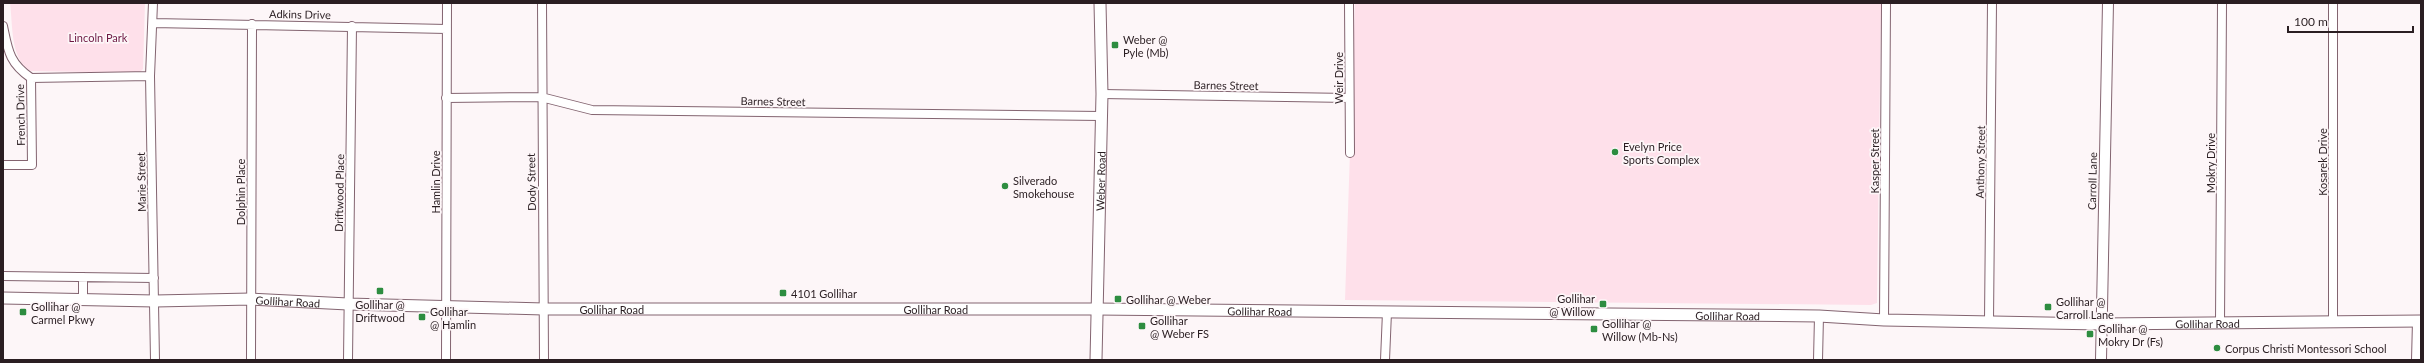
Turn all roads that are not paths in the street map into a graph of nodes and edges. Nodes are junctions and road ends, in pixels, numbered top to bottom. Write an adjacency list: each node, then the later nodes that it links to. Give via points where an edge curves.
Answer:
1 (153, 3): 11 (street, Marie Street)
2 (447, 3): 15 (street, Hamlin Drive)
3 (542, 3): 19 (street, Dody Street)
4 (1100, 3): 18 (main road, Weber Road)
5 (1349, 3): 21 (street, Weir Drive)
6 (1886, 3): 38 (street, Kasper Street)
7 (1992, 3): 40 (street, Anthony Street)
8 (2108, 3): 43 (street, Carroll Lane)
9 (2222, 3): 42 (street, Mokry Drive)
10 (2333, 3): 39 (street, Kosarek Drive)
11 (153, 23): 12 (street, Adkins Drive); 16 (street, Marie Street)
12 (252, 24): 14 (street, Adkins Drive); 30 (street, Dolphin Place)
13 (3, 26): 17 (street, French Drive, via 9,54 17,69)
14 (352, 26): 15 (street, Adkins Drive); 32 (street, Driftwood Place)
15 (447, 29): 20 (street, Hamlin Drive)
16 (150, 76): 17 (street); 27 (street, Marie Street)
17 (31, 78): 24 (street, French Drive, via 32,165)
18 (1102, 94): 21 (street, Barnes Street); 22 (main road, Weber Road)
19 (541, 97): 20 (street, Barnes Street); 22 (street, Barnes Street, via 592,110); 34 (street, Dody Street)
20 (446, 98): 33 (street, Hamlin Drive)
21 (1349, 98): 23 (street, Weir Drive)
22 (1101, 116): 35 (main road, Weber Road)
23 (1350, 153)
24 (3, 165)
25 (3, 276): 26 (street)
26 (83, 277): 27 (street); 29 (street)
27 (154, 278): 31 (street, Marie Street)
28 (3, 298): 29 (main road, Gollihar Road)
29 (83, 299): 31 (main road, Gollihar Road)
30 (251, 299): 31 (main road, Gollihar Road); 32 (main road, Gollihar Road); 45 (street, Dolphin Place)
31 (155, 301): 44 (street, Marie Street)
32 (348, 304): 33 (main road, Gollihar Road); 46 (street, Driftwood Place)
33 (446, 305): 34 (main road, Gollihar Road); 47 (street, Hamlin Drive)
34 (544, 309): 35 (main road, Gollihar Road); 48 (street, Dody Street)
35 (1096, 309): 36 (main road, Gollihar Road); 49 (main road, Weber Road)
36 (1387, 312): 37 (main road, Gollihar Road); 50 (street)
37 (1819, 316): 38 (main road, Gollihar Road); 51 (street)
38 (1884, 320): 40 (main road, Gollihar Road)
39 (2333, 320): 41 (main road, Gollihar Road); 42 (main road, Gollihar Road)
40 (1989, 321): 43 (main road, Gollihar Road)
41 (2419, 321): 53 (street)
42 (2220, 323): 43 (main road, Gollihar Road)
43 (2101, 324): 52 (street, Carroll Lane)
44 (155, 360)
45 (251, 360)
46 (348, 360)
47 (446, 360)
48 (544, 360)
49 (1096, 360)
50 (1385, 360)
51 (1818, 360)
52 (2101, 360)
53 (2416, 360)

